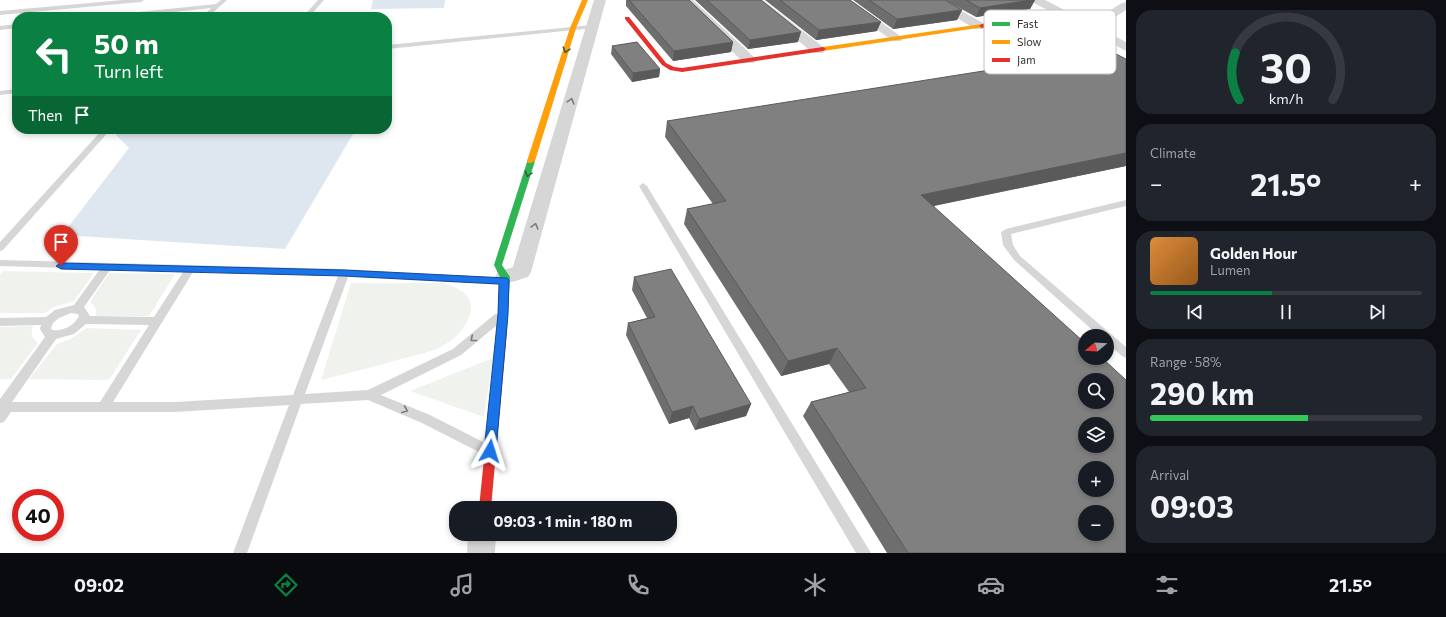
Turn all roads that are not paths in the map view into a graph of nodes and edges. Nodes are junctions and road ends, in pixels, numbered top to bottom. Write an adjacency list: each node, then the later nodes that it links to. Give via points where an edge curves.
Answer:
1 (141, 0): 18 (lane)
2 (224, 0): 12 (lane)
3 (321, 0): 16 (lane)
4 (585, 0): 23 (street)
5 (600, 0): 23 (street)
6 (686, 0): 30 (street)
7 (756, 0): 29 (street)
8 (842, 0): 25 (street)
9 (934, 0): 21 (street)
10 (1036, 0): 13 (street)
11 (1126, 5): 17 (street)
12 (217, 6): 14 (lane); 15 (lane)
13 (1056, 10)
14 (159, 12)
15 (210, 12)
16 (310, 12)
17 (1116, 12)
18 (0, 13)
19 (627, 18): 30 (street, via 664,64 672,69 682,70)
20 (984, 25): 21 (street)
21 (979, 26): 25 (street)
22 (12, 27): 24 (lane)
23 (583, 27): 27 (lane); 41 (street, via 521,272)
24 (0, 28)
25 (897, 38): 29 (street)
26 (1116, 42): 28 (street)
27 (392, 47)
28 (1126, 47)
29 (818, 50): 30 (street)
30 (749, 60)
31 (12, 92): 32 (lane)
32 (0, 93)
33 (103, 134): 36 (lane)
34 (643, 186): 62 (lane)
35 (1126, 203): 48 (lane, via 1006,232 1008,245 1017,258)
36 (0, 248)
37 (0, 263): 38 (lane)
38 (106, 268): 39 (lane); 42 (lane)
39 (189, 270): 40 (lane); 46 (lane)
40 (344, 273): 41 (lane); 53 (lane)
41 (505, 279): 43 (street)
42 (77, 309): 44 (lane, via 84,312); 45 (lane, via 59,313)
43 (503, 314): 52 (lane, one-way to 52, via 457,352); 57 (street)
44 (84, 320): 46 (lane); 49 (lane, via 71,331)
45 (49, 321): 47 (lane); 49 (lane, via 45,328)
46 (157, 321): 55 (lane)
47 (0, 322)
48 (1099, 329)
49 (53, 335): 54 (lane)
50 (1114, 342): 51 (lane)
51 (1126, 353)
52 (369, 395): 53 (lane); 57 (lane, one-way to 57, via 426,419)
53 (296, 400): 55 (lane, via 175,408); 60 (lane)
54 (3, 407): 55 (lane); 56 (lane)
55 (104, 407)
56 (0, 418)
57 (490, 451): 58 (street)
58 (486, 501)
59 (482, 541): 61 (street)
60 (240, 553)
61 (481, 553)
62 (864, 553)

